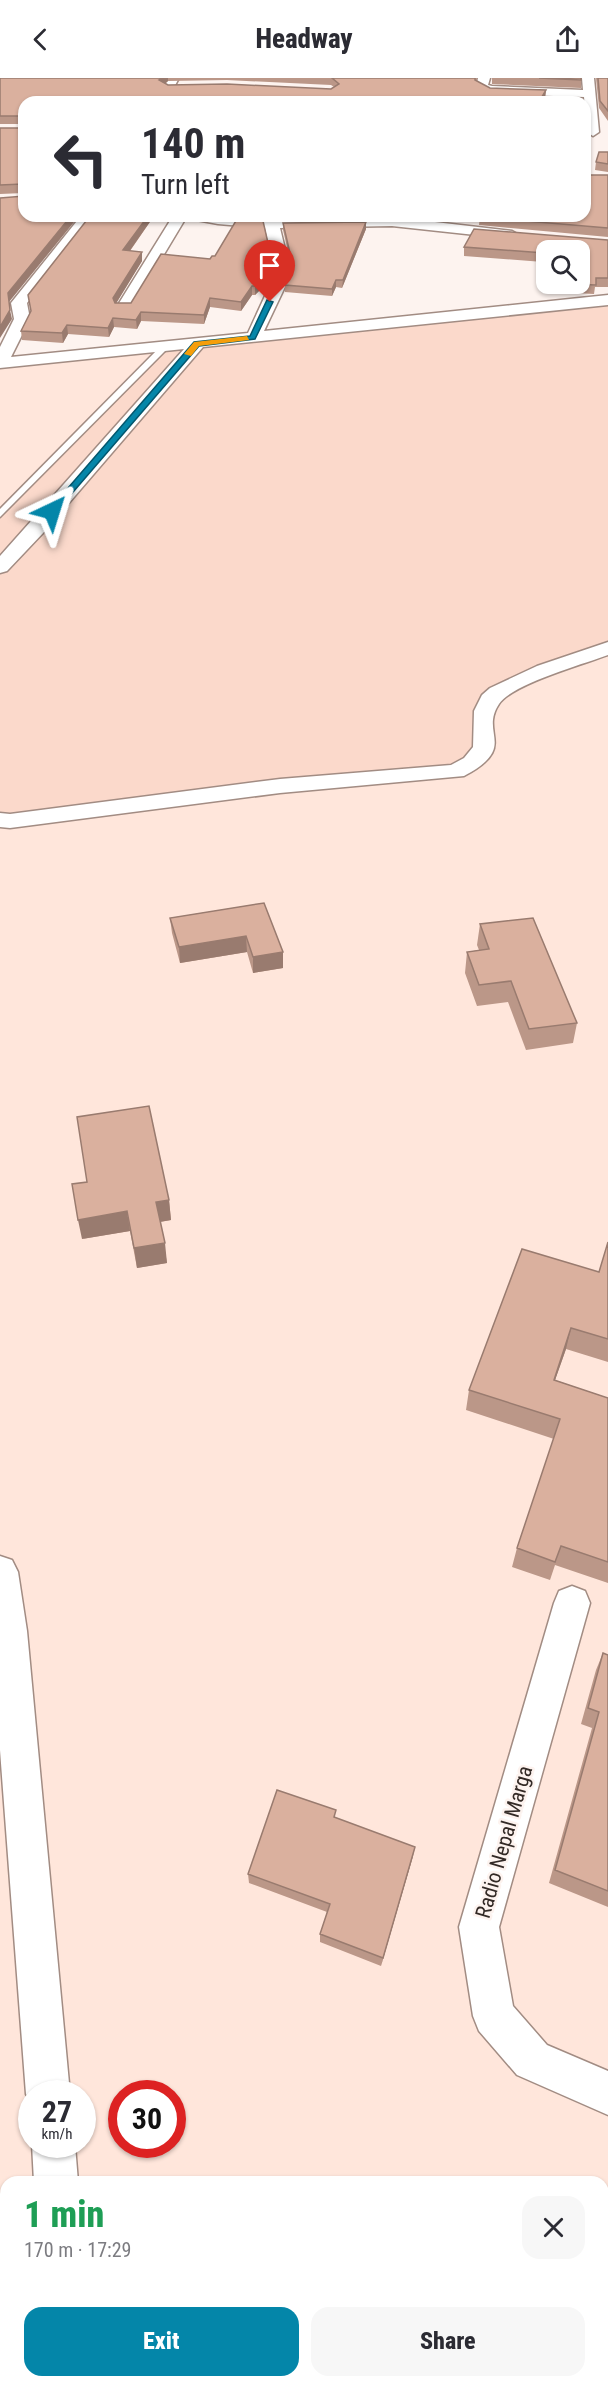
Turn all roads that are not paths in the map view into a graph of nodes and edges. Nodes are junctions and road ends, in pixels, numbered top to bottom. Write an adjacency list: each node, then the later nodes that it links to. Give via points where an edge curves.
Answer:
1 (484, 78): 5 (street, via 482,87 490,90)
2 (588, 78): 5 (street)
3 (171, 83): 4 (street); 6 (street)
4 (185, 86)
5 (590, 94)
6 (163, 96)
7 (591, 107): 8 (street)
8 (593, 132)
9 (83, 222): 21 (street, via 20,303 22,319)
10 (176, 222): 17 (street)
11 (229, 222): 14 (street)
12 (350, 222): 14 (street)
13 (415, 222): 15 (street)
14 (272, 225): 18 (street, via 283,274)
15 (528, 236)
16 (608, 300): 18 (street)
17 (124, 308)
18 (253, 338): 19 (street)
19 (197, 344): 20 (street); 23 (street)
20 (164, 348): 21 (street); 22 (lane)
21 (0, 363)
22 (0, 514)
23 (0, 567)
24 (608, 648): 25 (street, via 513,683 491,698 484,712 484,749 476,763 456,771 280,786 113,810)
25 (0, 820)
26 (0, 1572): 28 (street, via 9,1631)
27 (572, 1603): 29 (street, Radio Nepal Marga, via 479,1927 494,2016 532,2060)
28 (47, 2080)
29 (608, 2093)
30 (54, 2158): 31 (street)
31 (56, 2176)

